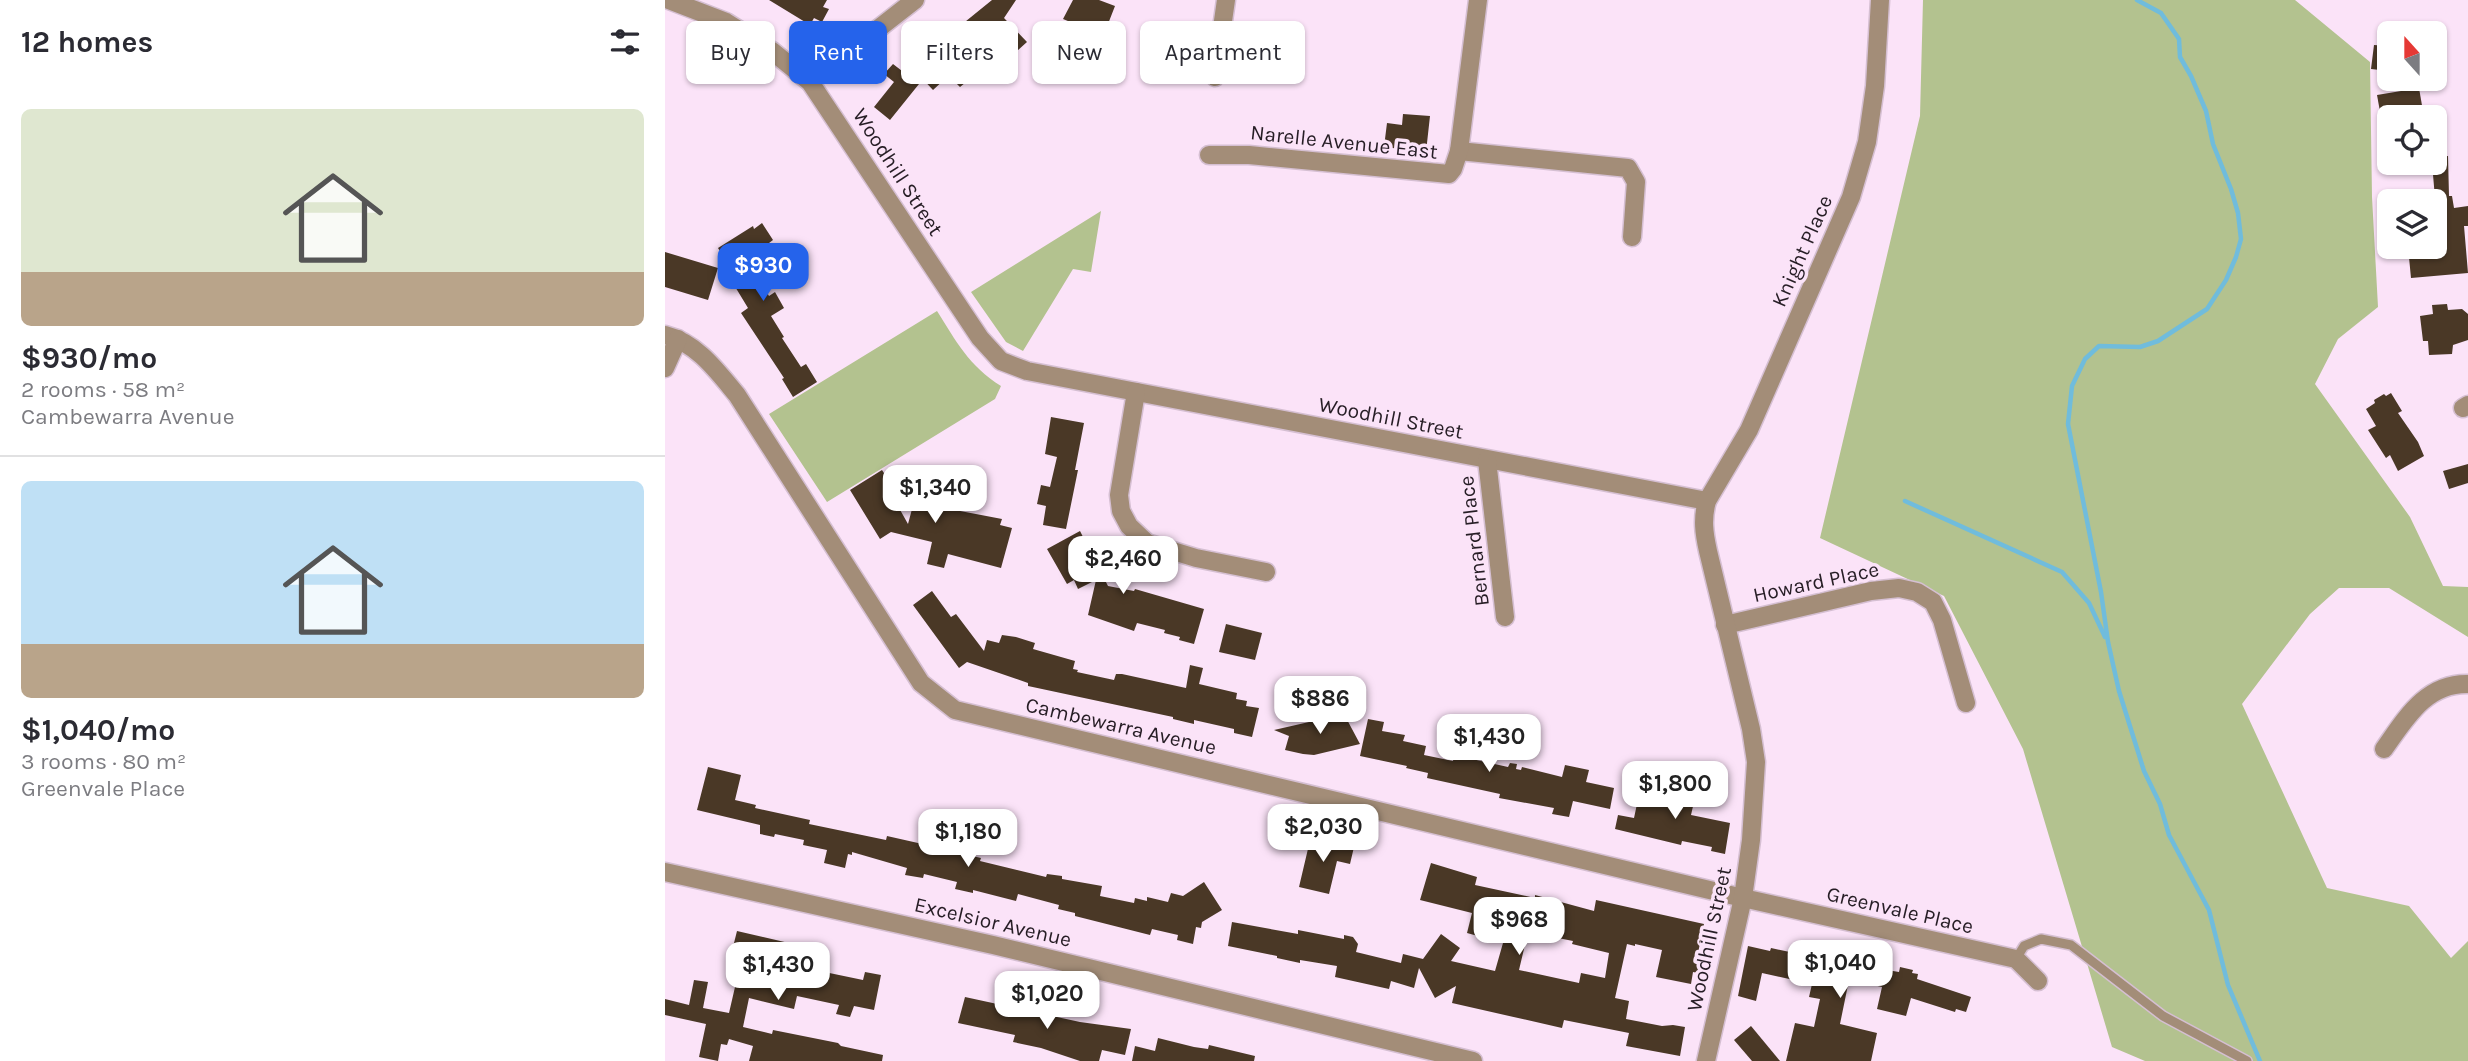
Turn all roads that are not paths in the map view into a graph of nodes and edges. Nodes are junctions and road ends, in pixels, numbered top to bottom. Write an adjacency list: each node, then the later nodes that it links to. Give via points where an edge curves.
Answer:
1 (669, 0): 8 (street, Woodhill Street, via 726,22)
2 (915, 0): 7 (street)
3 (1226, 0): 6 (street)
4 (1478, 0): 10 (street)
5 (1880, 0): 17 (street, Knight Place, via 1867,142 1851,197 1749,430)
6 (1223, 21)
7 (887, 22)
8 (789, 65)
9 (811, 84): 15 (street, Woodhill Street, via 960,308 1001,361 1027,371)
10 (1459, 151): 11 (street, Narelle Avenue East, via 1453,169 1443,175); 12 (street, via 1628,168 1636,182)
11 (1209, 155)
12 (1632, 237)
13 (672, 337): 14 (street); 25 (street, Cambewarra Avenue, via 709,361 737,395 921,683 955,710)
14 (665, 368)
15 (1136, 392): 16 (street, Woodhill Street); 18 (street, via 1119,495 1129,526 1147,543)
16 (1487, 460): 17 (street, Woodhill Street); 19 (street, Bernard Place)
17 (1707, 502): 20 (street, Woodhill Street, via 1703,530)
18 (1266, 572)
19 (1506, 617)
20 (1725, 625): 22 (street, Howard Place, via 1871,592 1899,588 1917,592 1933,601 1942,620); 25 (street, Woodhill Street, via 1756,762)
21 (2468, 684): 23 (street, via 2430,693)
22 (1966, 703)
23 (2384, 749)
24 (665, 872): 28 (street, Excelsior Avenue, via 993,945)
25 (1743, 898): 26 (street, Greenvale Place); 29 (street, Woodhill Street)
26 (2016, 959): 27 (street); 30 (lane, via 2024,946 2041,939 2071,945 2163,1016)
27 (2038, 981)
28 (1473, 1061)
29 (1706, 1061)
30 (2247, 1061)

